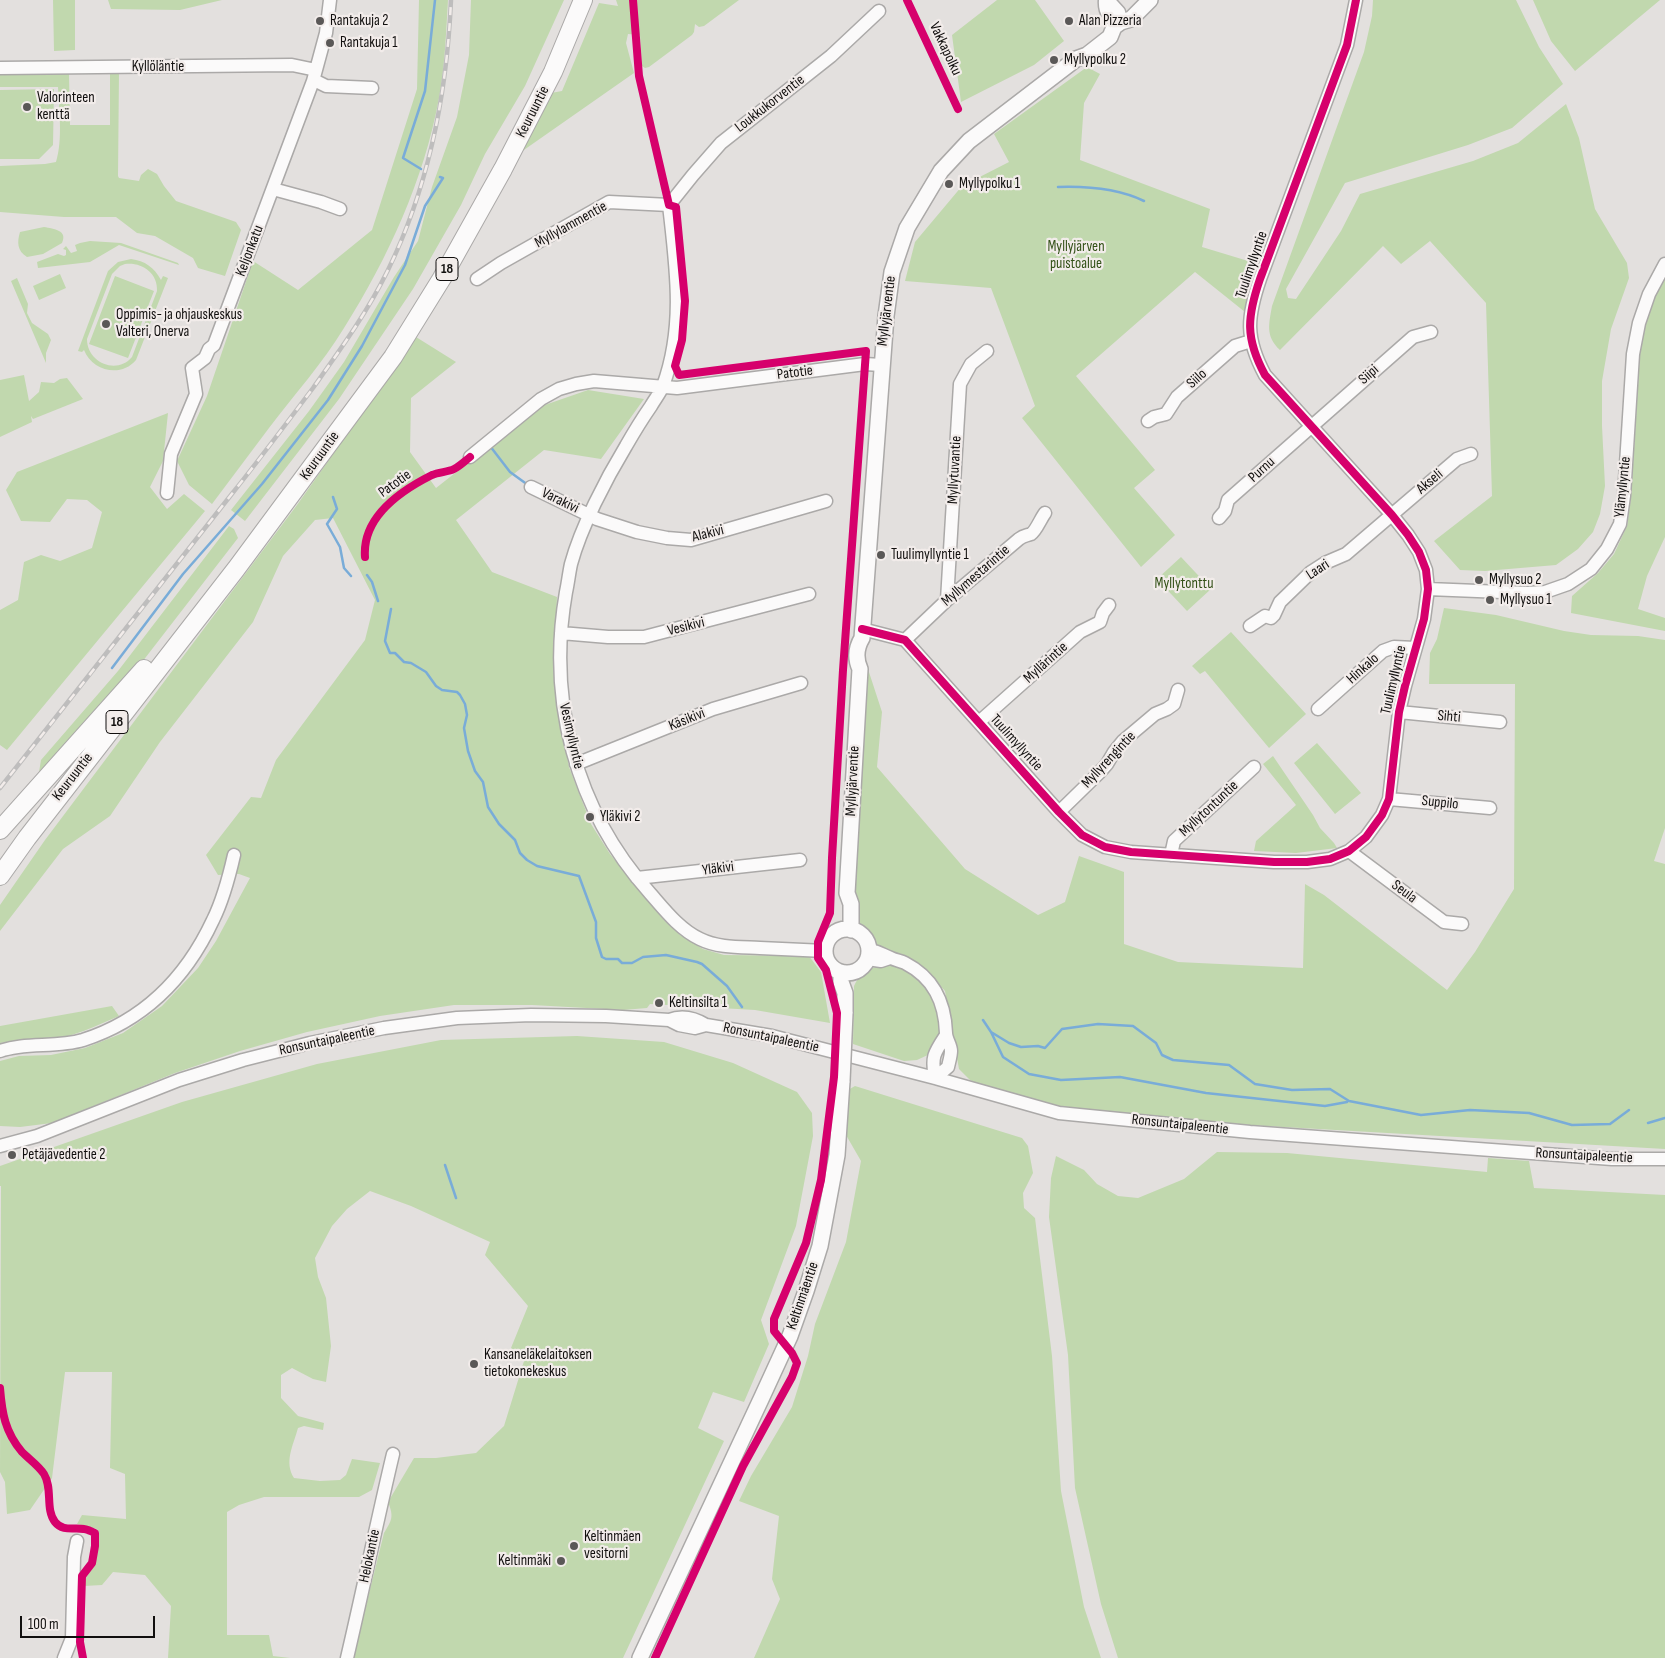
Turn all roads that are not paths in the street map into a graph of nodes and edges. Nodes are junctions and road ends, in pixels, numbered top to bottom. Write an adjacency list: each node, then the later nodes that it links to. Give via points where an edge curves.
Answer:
1 (330, 0): 10 (street, Keljonkatu, via 326,33)
2 (583, 0): 33 (highway, Keuruuntie / 18, via 553,72 442,278 393,357)
3 (1107, 0): 8 (street, via 1119,12)
4 (1137, 0): 8 (main road, Myllyjärventie)
5 (1150, 0): 8 (main road, Myllyjärventie, via 1131,19)
6 (1356, 0): 18 (street, Tuulimyllyntie, via 1347,46 1253,301)
7 (879, 11): 13 (street, Loukkukorventie, via 831,56 721,143)
8 (1117, 24): 20 (main road, Myllyjärventie, via 1110,37 1091,53 1076,59 969,141 941,171 907,228 892,272)
9 (0, 68): 10 (street, Kyllöläntie, via 292,65)
10 (314, 76): 11 (street, Kyllöläntie, via 326,86); 12 (street, Keljonkatu)
11 (372, 88)
12 (273, 189): 14 (street); 27 (street, Keljonkatu, via 214,345 192,368 196,394 171,454)
13 (669, 205): 16 (street, Myllylammentie, via 609,202); 21 (street, via 678,299 675,339)
14 (340, 209)
15 (1665, 264): 34 (street, Ylämyllyntie, via 1649,294 1639,323 1624,496 1620,524 1607,550 1591,569 1568,584 1545,592)
16 (477, 279)
17 (1431, 332): 23 (street, Siipi, via 1413,337)
18 (1251, 341): 22 (street, Siilo, via 1234,346 1177,397 1166,414); 23 (street, Tuulimyllyntie, via 1265,374)
19 (987, 351): 36 (street, Myllytuvantie, via 971,364 960,384)
20 (881, 364): 21 (street, Patotie, via 677,388); 40 (main road, Myllyjärventie)
21 (662, 387): 25 (street, Patotie, via 594,381 558,389); 30 (street, Vesimyllyntie, via 623,450)
22 (1148, 421)
23 (1312, 426): 31 (street, Tuulimyllyntie); 32 (street, Purnu, via 1228,500)
24 (1471, 454): 31 (street, Akseli, via 1457,459)
25 (470, 457)
26 (531, 487): 30 (street, Varakivi)
27 (167, 493)
28 (826, 501): 30 (street, Alakivi, via 691,540 637,532)
29 (1045, 513): 36 (street, Myllymestarintie, via 1031,534 1024,535)
30 (589, 515): 39 (street, Vesimyllyntie, via 571,564)
31 (1392, 515): 34 (street, Tuulimyllyntie, via 1419,552 1426,570); 38 (street, Laari, via 1346,554 1312,572 1280,602 1271,618 1265,616)
32 (1219, 518)
33 (236, 569): 54 (highway); 59 (highway, Keuruuntie / 18)
34 (1428, 589): 42 (street, Tuulimyllyntie, via 1424,619)
35 (809, 594): 39 (street, Vesikivi, via 644,638)
36 (947, 600): 41 (street, Myllymestarintie)
37 (1110, 605): 47 (street, Myllärintie, via 1102,612 1100,622 1080,632)
38 (1250, 626)
39 (561, 633): 49 (street, Vesimyllyntie, via 560,680 566,729)
40 (862, 633): 41 (street); 62 (main road, Myllyjärventie, via 856,661 860,669 847,894 851,904)
41 (905, 640): 47 (street, Tuulimyllyntie)
42 (1415, 648): 45 (street, Hinkalo, via 1394,647 1384,651); 46 (street, Tuulimyllyntie)
43 (801, 683): 49 (street, Käsikivi, via 713,709)
44 (1178, 690): 53 (street, Myllyrengintie, via 1174,704 1155,714 1123,741 1100,773)
45 (1318, 709)
46 (1399, 712): 48 (street, Sihti); 51 (street, Tuulimyllyntie)
47 (979, 722): 53 (street, Tuulimyllyntie)
48 (1500, 722)
49 (576, 764): 60 (street, Vesimyllyntie, via 598,820)
50 (1254, 767): 57 (street, Myllytontuntie, via 1174,841)
51 (1389, 798): 52 (street, Suppilo); 55 (street, Tuulimyllyntie, via 1382,815 1366,837)
52 (1490, 808)
53 (1058, 812): 57 (street, Tuulimyllyntie, via 1082,835 1104,847)
54 (0, 830)
55 (1350, 851): 57 (street, Tuulimyllyntie, via 1330,859 1307,862); 61 (street, Seula, via 1444,922)
56 (234, 855): 66 (street, via 214,919 191,962 156,1001 118,1026 82,1040)
57 (1171, 855)
58 (800, 860): 60 (street, Yläkivi)
59 (0, 876)
60 (637, 878): 63 (street, Vesimyllyntie, via 684,929 702,940 725,946)
61 (1462, 924)
62 (846, 930): 63 (main road, via 832,936); 64 (main road, via 863,936)
63 (825, 951): 65 (main road, via 830,965)
64 (869, 955): 65 (main road, via 862,968); 67 (street, via 882,952 904,963 934,988 944,1012 946,1035 932,1062)
65 (846, 973): 74 (main road, Keltinmäentie, bridge, via 850,984 845,993 837,1155 820,1246 790,1336)
66 (0, 1051)
67 (935, 1078): 68 (street, Ronsuntaipaleentie, via 772,1036 706,1025 695,1028 669,1020 531,1015 457,1018 384,1028 243,1060 179,1080 37,1136); 69 (street, Ronsuntaipaleentie, via 1059,1113 1279,1135 1612,1159)
68 (0, 1146)
69 (1665, 1159)
70 (393, 1454): 73 (street, Helokantie)
71 (77, 1541): 72 (street, via 72,1638)
72 (64, 1658)
73 (347, 1658)
74 (640, 1658)

